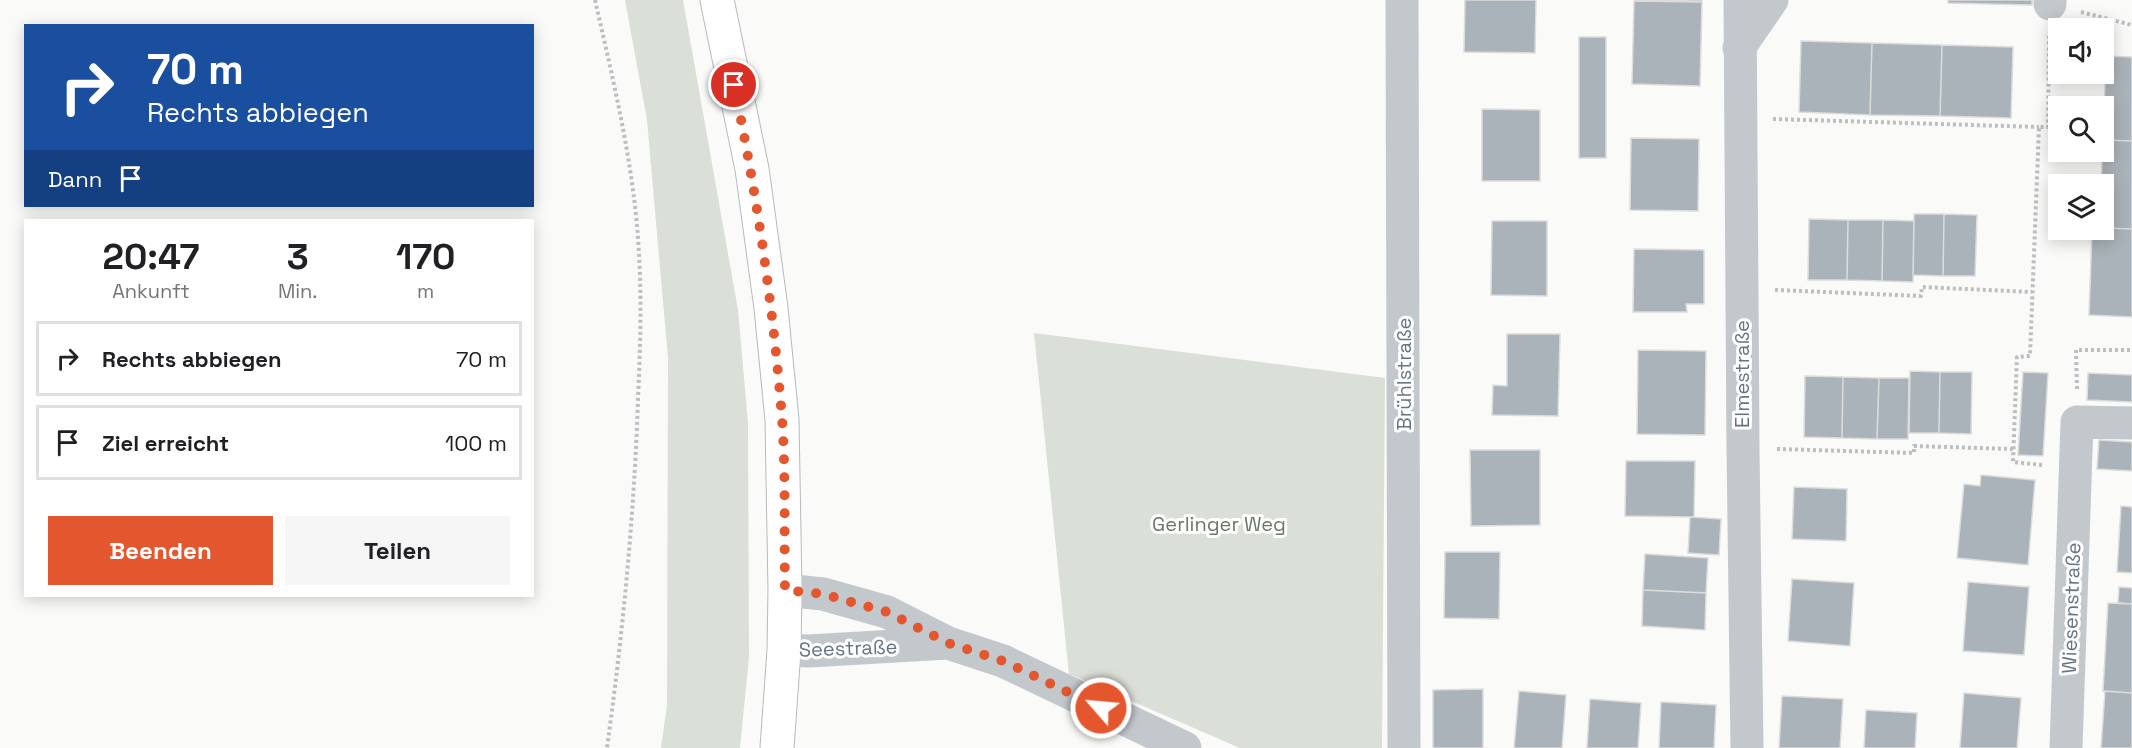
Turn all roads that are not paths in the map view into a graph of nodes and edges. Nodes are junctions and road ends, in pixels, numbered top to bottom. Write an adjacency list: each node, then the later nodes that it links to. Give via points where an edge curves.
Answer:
1 (717, 0): 7 (main road, via 752,169 771,308 782,420)
2 (1402, 0): 12 (street, Brühlstraße)
3 (1740, 0): 5 (street, Elmestraße)
4 (1772, 0): 5 (street)
5 (1739, 48): 13 (street, Elmestraße)
6 (2132, 423): 14 (street, Wiesenstraße, via 2078,422)
7 (785, 590): 8 (street, Seestraße, via 823,594 887,612); 9 (main road)
8 (948, 643): 9 (street, Seestraße); 11 (street, Seestraße, via 1003,661)
9 (784, 650): 10 (main road)
10 (777, 748)
11 (1185, 748)
12 (1404, 748)
13 (1747, 748)
14 (2066, 748)

